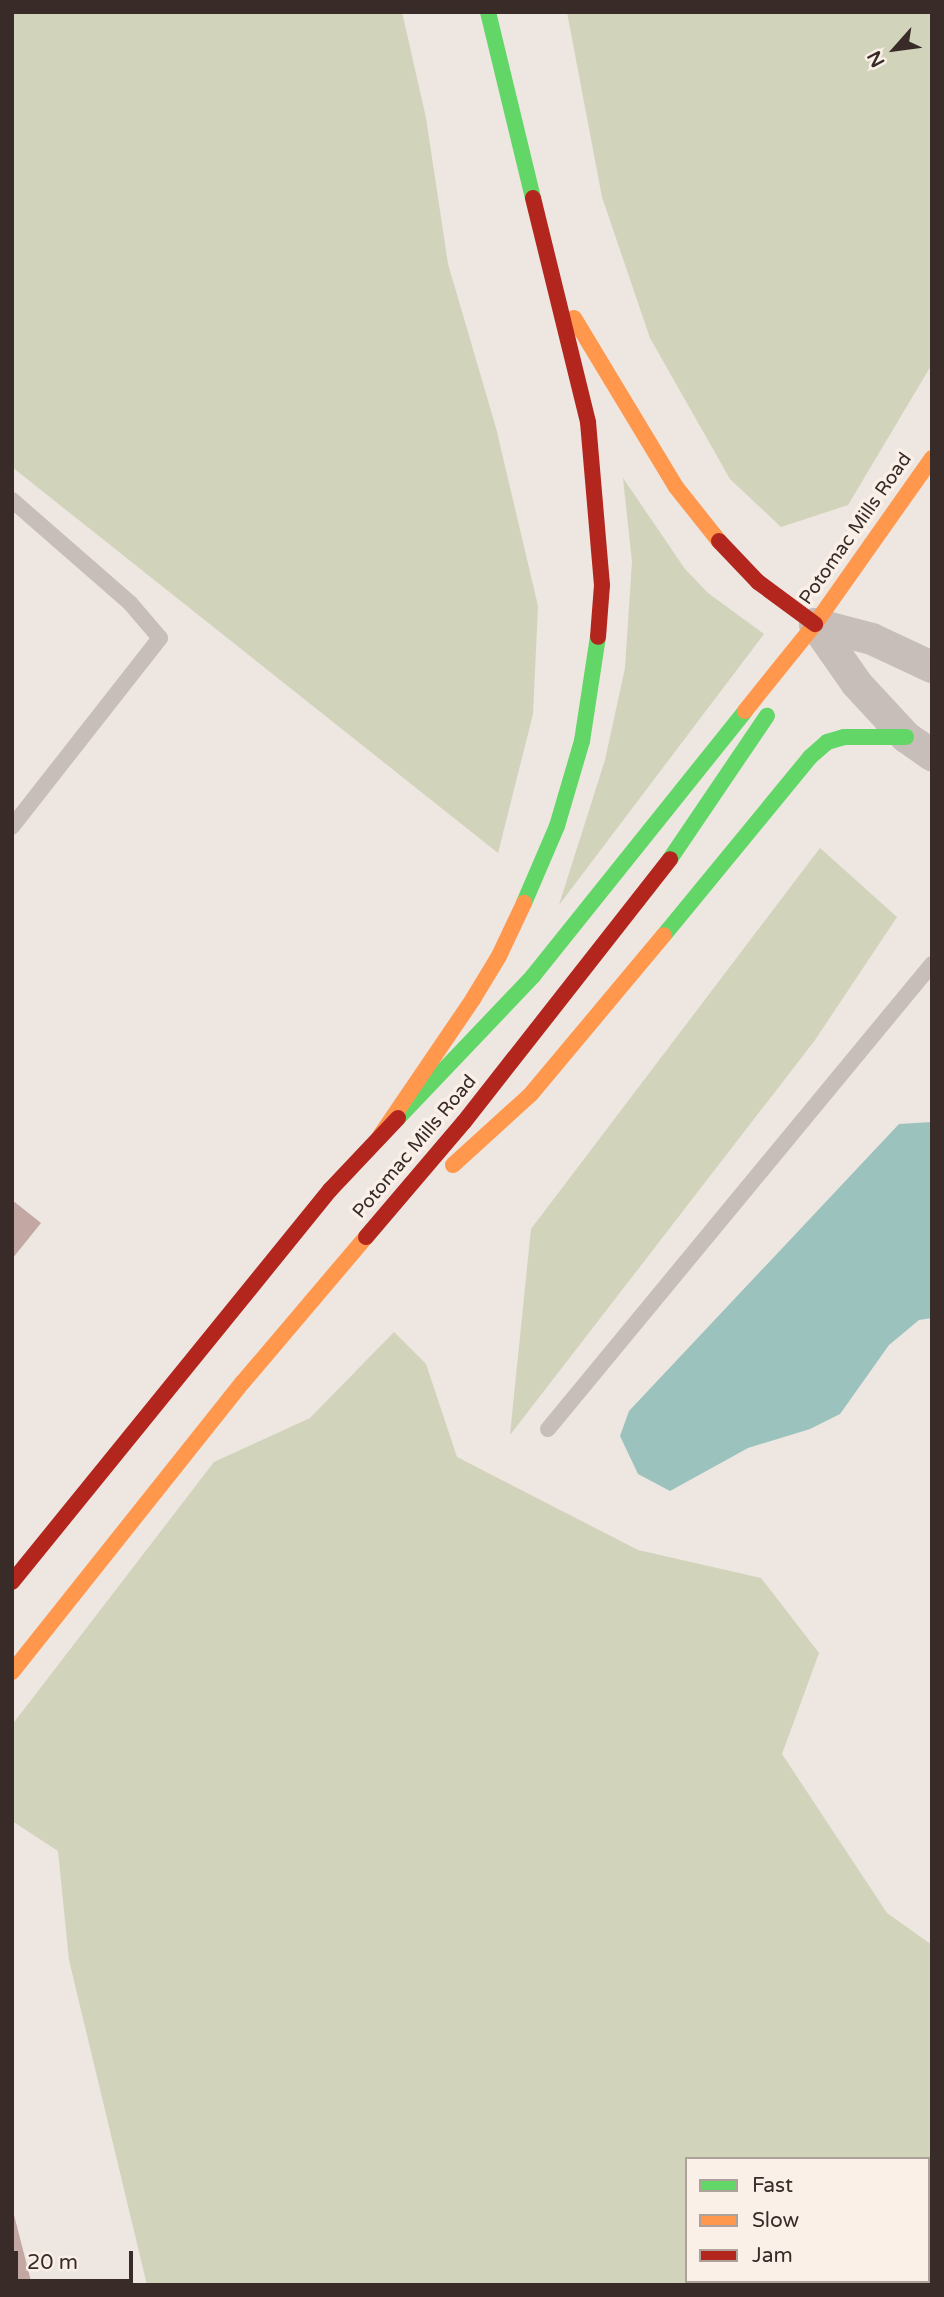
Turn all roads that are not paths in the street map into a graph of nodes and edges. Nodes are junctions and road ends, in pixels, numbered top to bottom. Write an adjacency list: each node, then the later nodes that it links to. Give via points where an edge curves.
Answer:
1 (488, 12): 2 (main road)
2 (555, 286): 5 (main road, via 676,486 710,531 758,582); 13 (main road, via 588,422 602,584 597,655 582,741 557,826 499,956)
3 (932, 458): 5 (main road, Potomac Mills Road)
4 (12, 500): 11 (lane, via 130,603 160,638)
5 (815, 624): 6 (street, via 872,639); 7 (main road, Potomac Mills Road); 9 (street, via 857,684); 13 (main road, Potomac Mills Road, via 533,976)
6 (932, 667)
7 (789, 682)
8 (775, 704): 14 (main road, Potomac Mills Road, via 638,903)
9 (906, 737): 10 (street); 14 (main road, via 844,737 827,742 810,757 531,1094)
10 (932, 755)
11 (12, 827)
12 (932, 964): 15 (lane)
13 (380, 1136): 16 (main road, Potomac Mills Road, via 330,1190)
14 (345, 1263): 17 (main road, Potomac Mills Road, via 243,1382)
15 (548, 1429)
16 (12, 1582)
17 (12, 1672)

